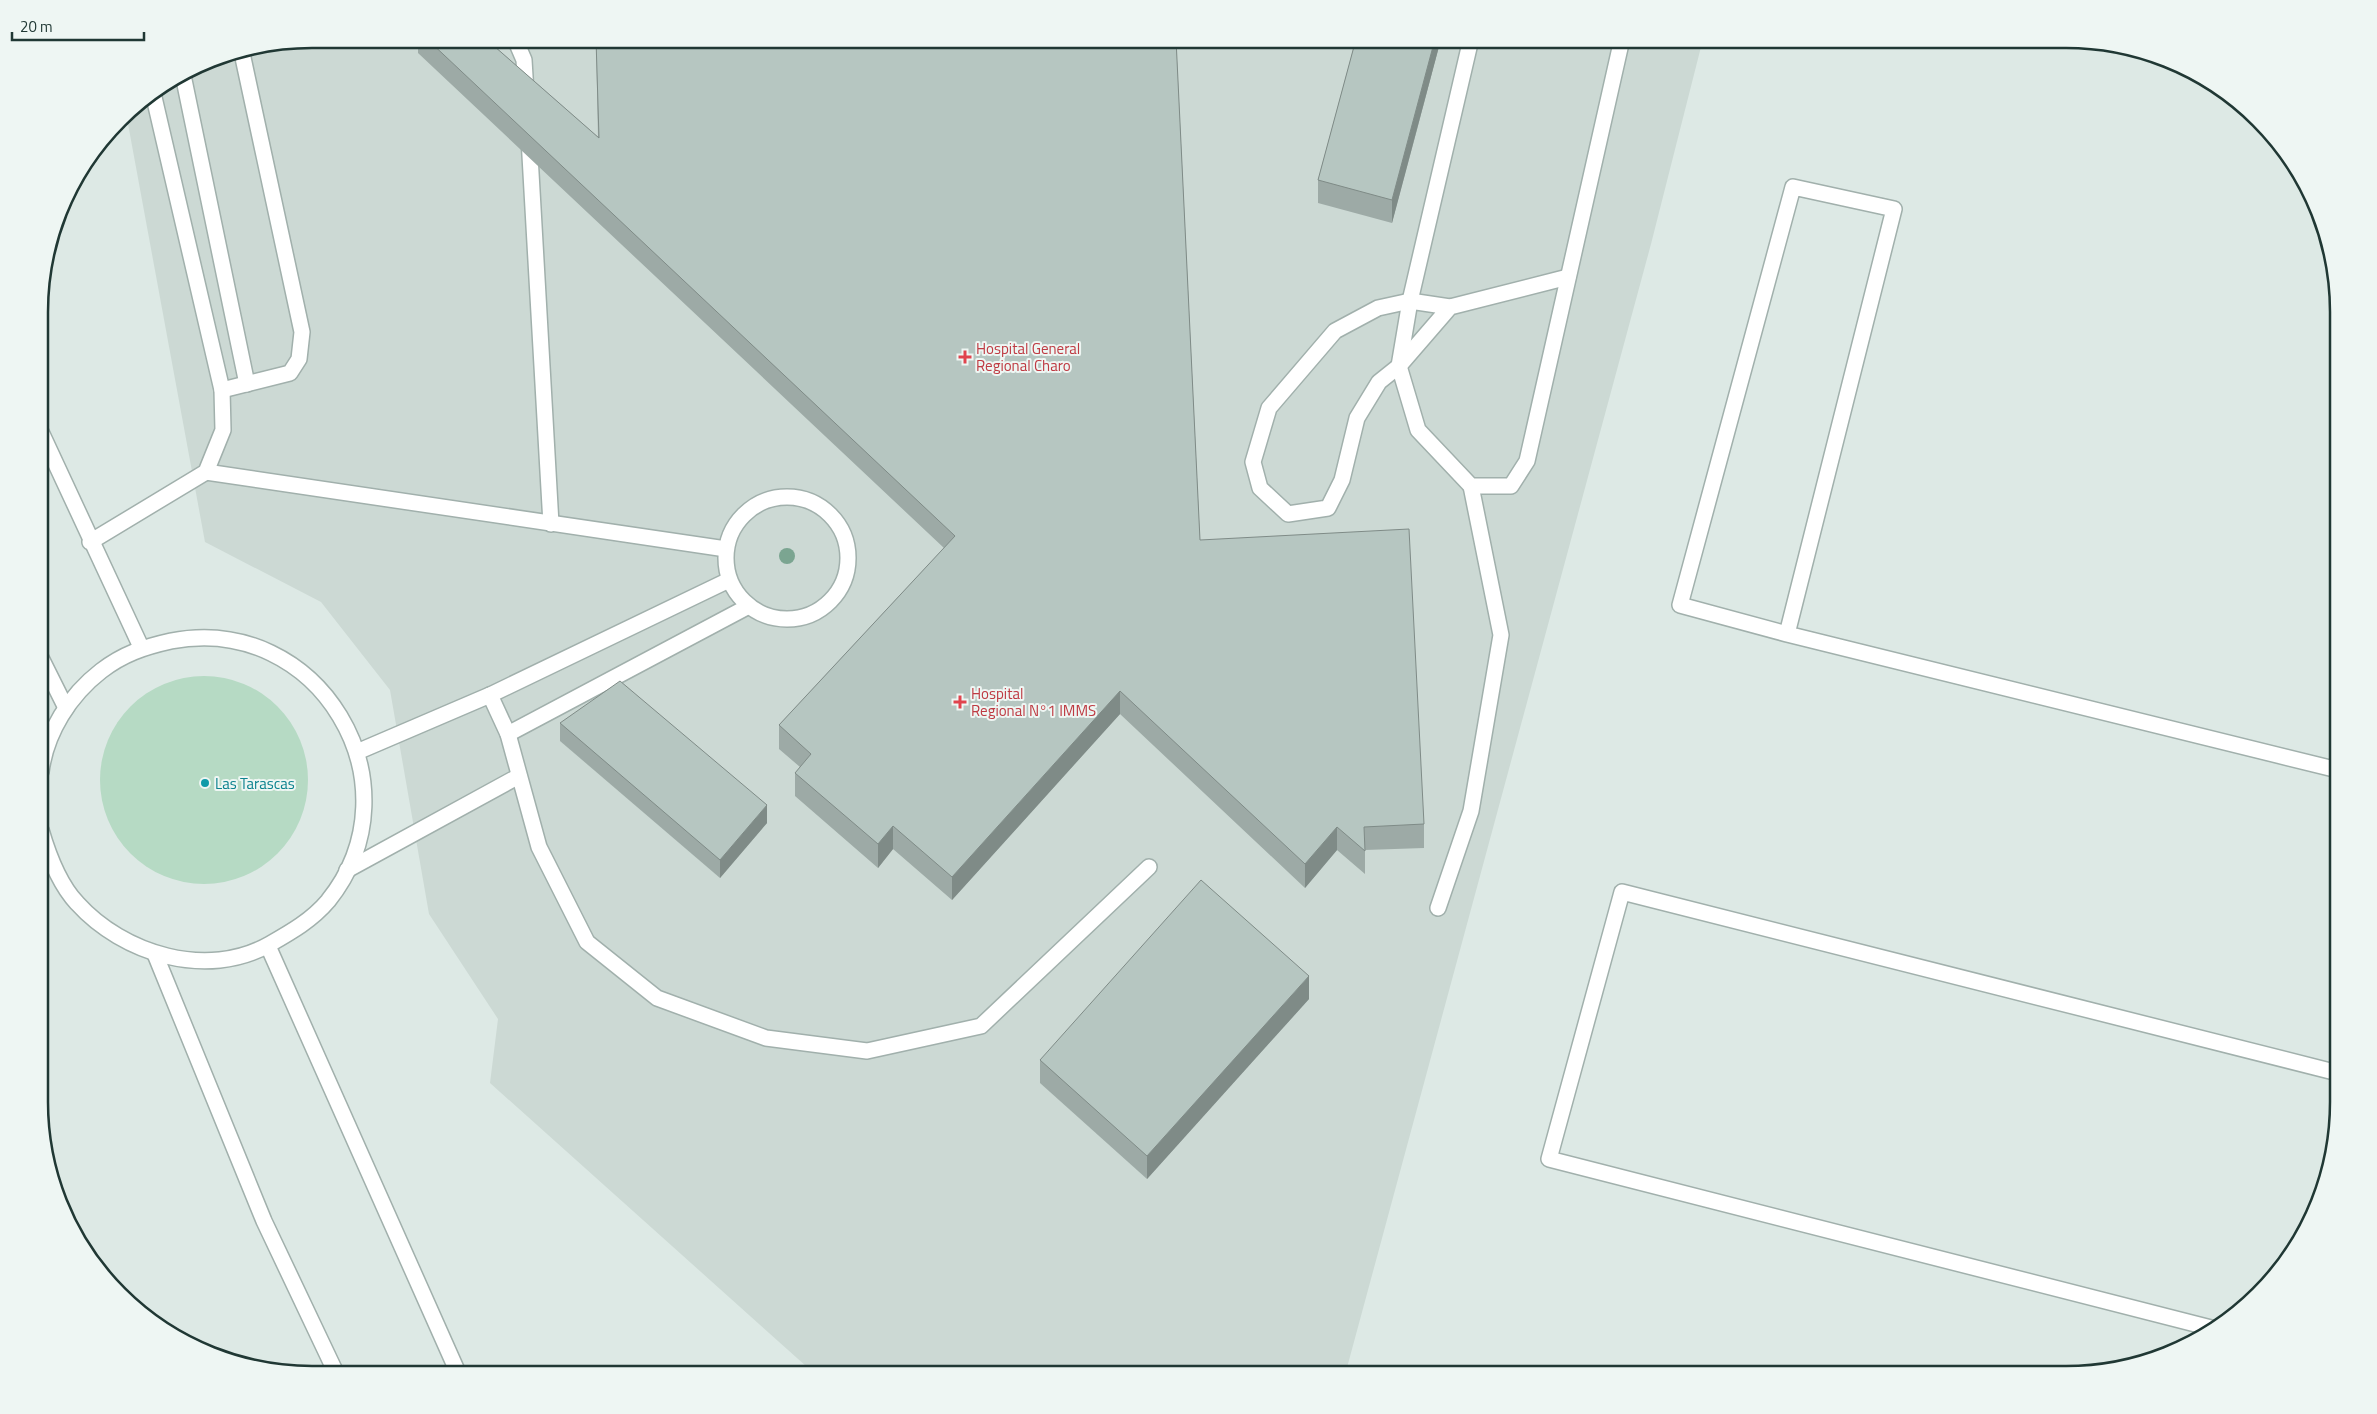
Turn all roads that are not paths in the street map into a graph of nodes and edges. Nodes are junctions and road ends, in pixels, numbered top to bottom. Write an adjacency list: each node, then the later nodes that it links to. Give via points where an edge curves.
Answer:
1 (519, 48): 16 (street, via 524,60 528,114)
2 (1469, 48): 8 (street)
3 (1620, 48): 7 (street)
4 (243, 56): 11 (street, via 302,332 299,359 290,373)
5 (184, 80): 11 (street)
6 (155, 99): 12 (street)
7 (1568, 277): 9 (street); 15 (street, via 1527,461 1511,486)
8 (1410, 301): 9 (street); 10 (street); 10 (street, via 1378,308 1335,331 1269,408 1253,462 1260,488 1288,514 1328,508 1342,480 1357,418 1379,382)
9 (1450, 307): 10 (street)
10 (1400, 366): 15 (street, via 1418,430)
11 (246, 384): 12 (street)
12 (222, 390): 14 (street, via 223,430)
13 (48, 448): 17 (street)
14 (206, 472): 16 (street); 17 (street)
15 (1471, 486): 34 (street, via 1501,635 1471,811)
16 (551, 524): 18 (street)
17 (90, 542): 22 (street)
18 (726, 549): 19 (street, via 725,565); 20 (street, via 731,530 744,514 761,502 780,496 800,497 819,505 834,518 844,535 849,554 847,575 838,593 824,607 806,616 786,620 766,616)
19 (729, 580): 20 (street); 24 (street)
20 (748, 606): 26 (street)
21 (1787, 634): 21 (street, via 1894,209 1793,187 1680,605); 29 (street)
22 (141, 647): 25 (street, via 112,662 89,680); 28 (street, via 193,637 223,638 276,654 306,675 332,703 347,726)
23 (48, 672): 25 (street)
24 (490, 695): 26 (street); 28 (street)
25 (66, 708): 27 (street, via 53,730)
26 (508, 734): 30 (street)
27 (48, 748)
28 (357, 752): 33 (street, via 363,780 364,809 360,836)
29 (2330, 768)
30 (519, 776): 32 (street, via 539,847 586,942 657,998 766,1038 867,1051 981,1026); 33 (street)
31 (48, 863): 36 (street, via 76,903 118,938)
32 (1149, 867)
33 (347, 870): 35 (street, via 328,901 304,924)
34 (1438, 908)
35 (268, 946): 36 (street, via 250,954 220,959 190,960); 40 (street)
36 (155, 954): 39 (street, via 264,1221)
37 (2330, 1071): 38 (street, via 1622,892 1549,1159)
38 (2205, 1326)
39 (333, 1366)
40 (455, 1366)

